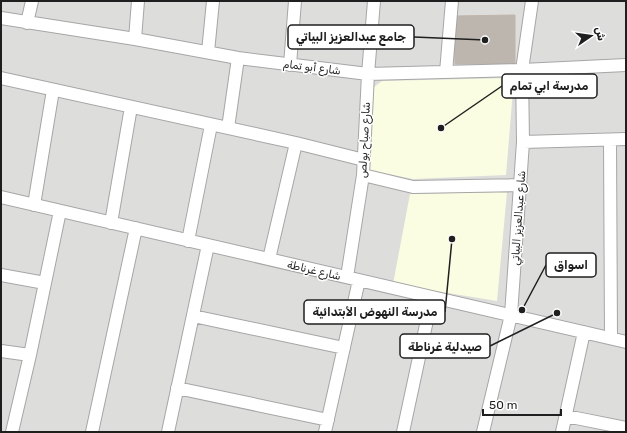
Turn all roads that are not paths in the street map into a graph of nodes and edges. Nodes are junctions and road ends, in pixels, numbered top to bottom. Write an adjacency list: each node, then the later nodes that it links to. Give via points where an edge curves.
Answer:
1 (32, 1): 9 (street)
2 (138, 1): 10 (street)
3 (213, 1): 11 (street)
4 (295, 1): 13 (street)
5 (374, 1): 17 (street, شارع صباح بولص)
6 (452, 1): 16 (street)
7 (532, 1): 15 (street, شارع عبدالعزيز البياتي)
8 (1, 18): 9 (street, شارع أبو تمام)
9 (27, 23): 10 (street, شارع أبو تمام)
10 (135, 39): 11 (street, شارع أبو تمام)
11 (208, 52): 12 (street, شارع أبو تمام)
12 (238, 58): 13 (street, شارع أبو تمام); 22 (street)
13 (290, 65): 17 (street, شارع أبو تمام)
14 (626, 65): 15 (street, شارع أبو تمام)
15 (522, 70): 16 (street, شارع أبو تمام); 25 (street, شارع عبدالعزيز البياتي)
16 (446, 72): 17 (street, شارع أبو تمام)
17 (368, 74): 27 (street, شارع صباح بولص)
18 (1, 78): 19 (street)
19 (53, 90): 20 (street); 31 (street)
20 (131, 107): 21 (street); 33 (street)
21 (211, 124): 22 (street); 35 (street)
22 (228, 128): 26 (street)
23 (626, 139): 24 (street)
24 (610, 140): 25 (street); 45 (street)
25 (523, 142): 29 (street, شارع عبدالعزيز البياتي)
26 (296, 143): 27 (street); 37 (street)
27 (364, 160): 28 (street, شارع صباح بولص)
28 (363, 175): 29 (street, via 413,187); 39 (street, شارع صباح بولص)
29 (521, 184): 42 (street, شارع عبدالعزيز البياتي)
30 (1, 197): 31 (street, شارع غرناطة)
31 (34, 205): 32 (street, شارع غرناطة)
32 (60, 211): 33 (street, شارع غرناطة); 40 (street)
33 (111, 223): 34 (street, شارع غرناطة)
34 (136, 228): 35 (street, شارع غرناطة); 56 (street)
35 (188, 241): 36 (street, شارع غرناطة)
36 (208, 245): 37 (street, شارع غرناطة); 43 (street)
37 (269, 259): 39 (street, شارع غرناطة)
38 (1, 275): 40 (street)
39 (353, 279): 41 (street, شارع غرناطة); 47 (street, شارع صباح بولص)
40 (45, 283): 49 (street)
41 (432, 297): 42 (street, شارع غرناطة); 58 (street)
42 (511, 315): 44 (street, شارع غرناطة); 59 (street, شارع عبدالعزيز البياتي)
43 (192, 316): 47 (street); 50 (street)
44 (584, 332): 45 (street, شارع غرناطة); 51 (street)
45 (611, 338): 46 (street, شارع غرناطة)
46 (626, 342)
47 (344, 348): 52 (street, شارع صباح بولص)
48 (1, 351): 49 (street)
49 (30, 356): 55 (street)
50 (177, 388): 52 (street); 57 (street)
51 (566, 416): 53 (street); 60 (street)
52 (326, 426)
53 (626, 428)
54 (1, 430): 55 (street)
55 (12, 432)
56 (92, 432)
57 (168, 432)
58 (403, 432)
59 (483, 432)
60 (562, 432)

